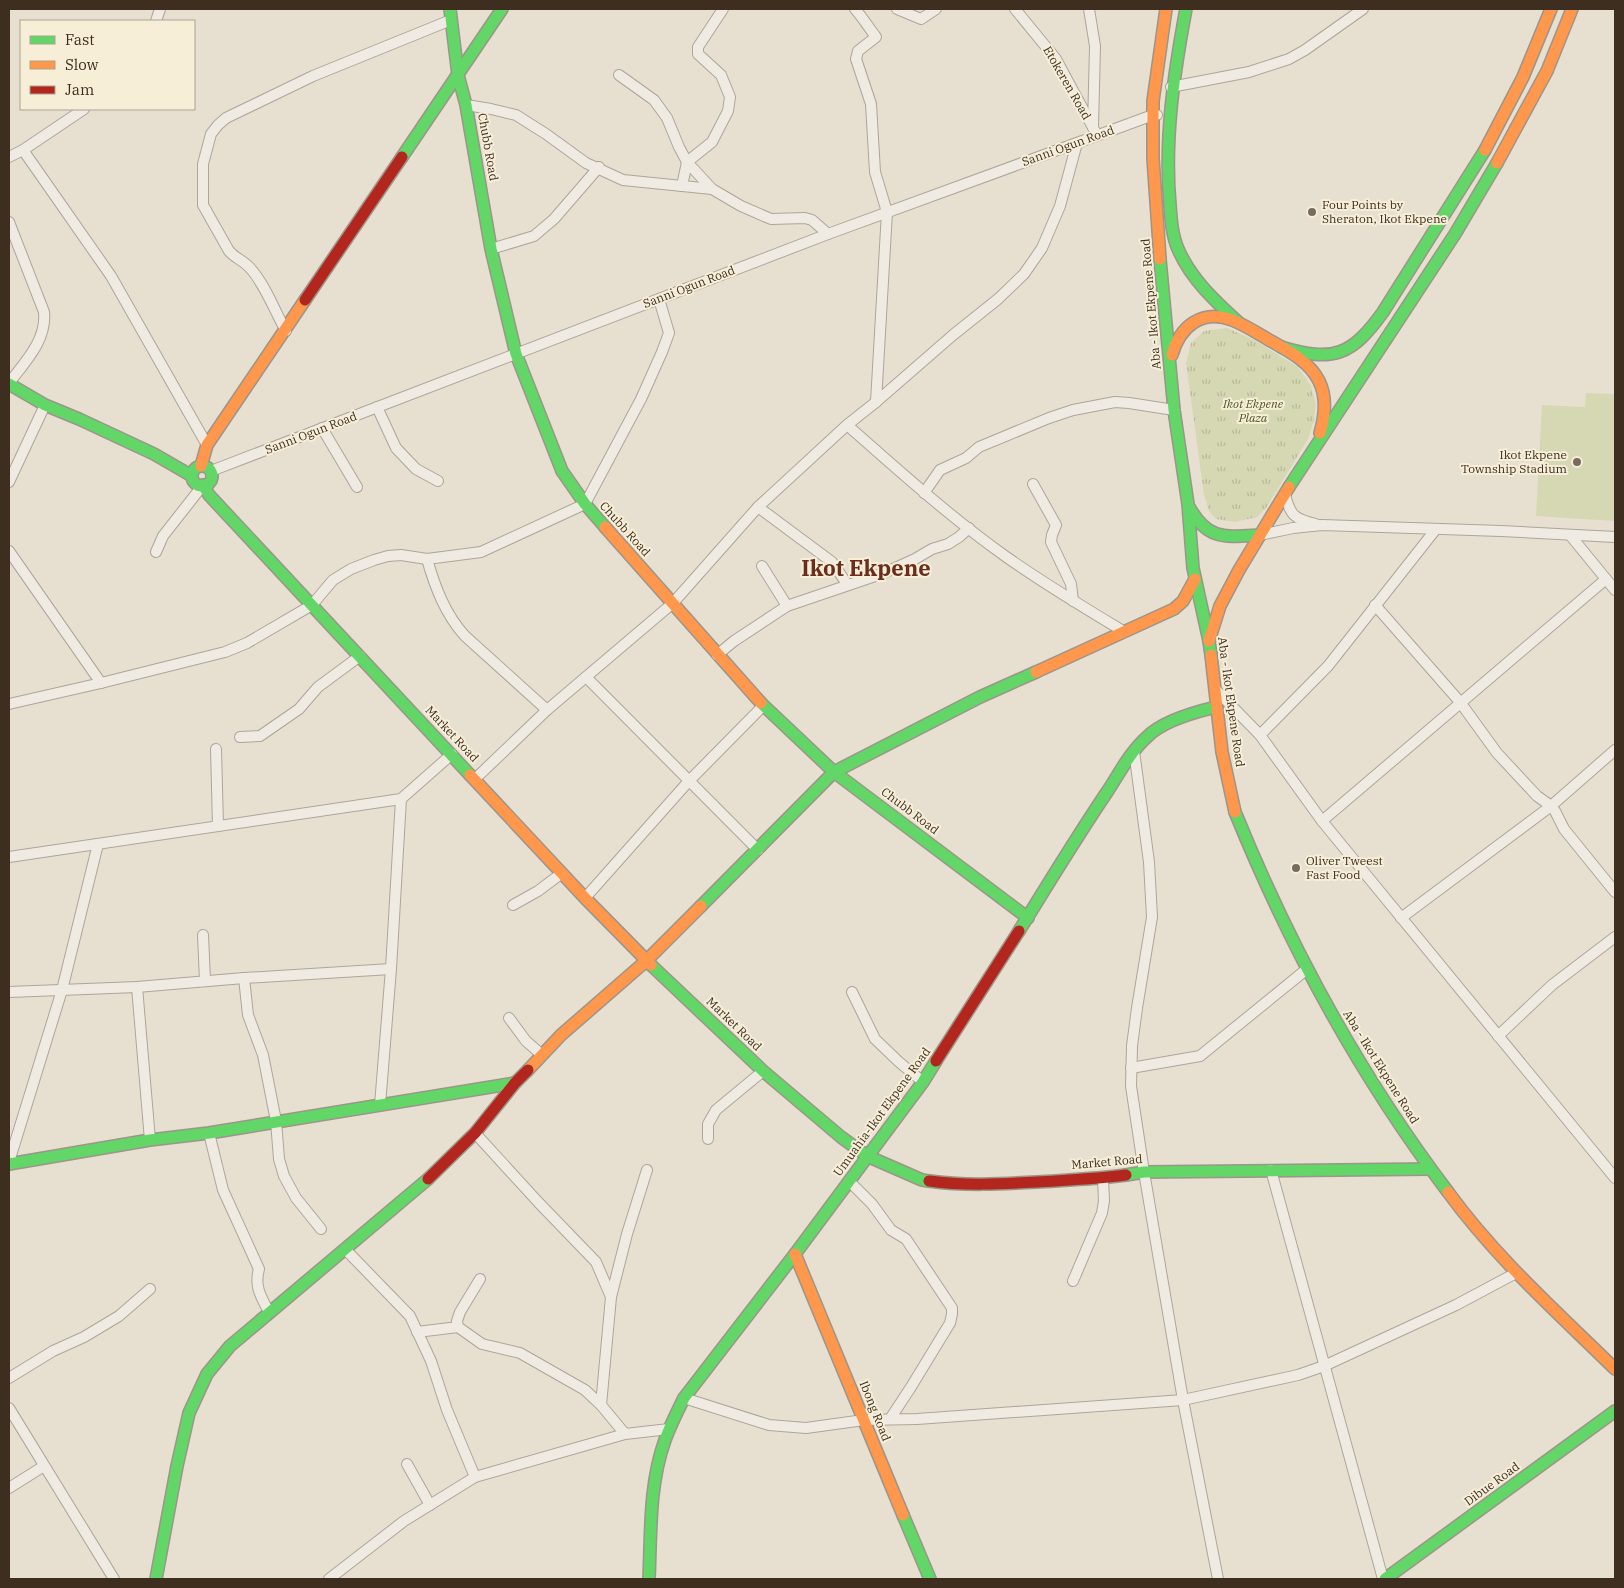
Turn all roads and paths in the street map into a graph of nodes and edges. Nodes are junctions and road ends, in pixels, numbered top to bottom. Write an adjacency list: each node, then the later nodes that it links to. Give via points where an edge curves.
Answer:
1 (502, 9): 14 (main road)
2 (723, 9): 26 (street, via 698,47 698,54 721,75 730,97 728,111 712,142)
3 (855, 9): 30 (street, via 876,37 858,51 856,59 870,104 875,172)
4 (897, 9): 5 (street, via 921,19)
5 (936, 9)
6 (1016, 9): 22 (street, Etokeren Road, via 1056,59)
7 (1089, 9): 22 (street, via 1095,46)
8 (1166, 9): 16 (main road, Aba - Ikot Ekpene Road)
9 (1186, 9): 17 (main road)
10 (1363, 9): 17 (street, via 1289,59 1249,72)
11 (1551, 9): 37 (main road, via 1518,92 1481,158 1366,336 1348,348 1330,354 1305,354)
12 (1572, 9): 48 (main road, via 1547,71 1504,151 1450,242)
13 (450, 14): 14 (main road, Chubb Road); 36 (street, via 226,118 211,134 203,164 203,205 229,251 252,270 262,285)
14 (458, 75): 18 (main road, Chubb Road); 36 (main road)
15 (619, 75): 26 (street, via 654,100 667,118)
16 (1154, 87): 17 (street); 21 (main road, Aba - Ikot Ekpene Road)
17 (1173, 87): 20 (main road)
18 (466, 105): 27 (street, via 516,115 586,163); 33 (main road, Chubb Road)
19 (83, 110): 24 (street)
20 (1170, 114): 21 (street, Sanni Ogun Road); 35 (main road, via 1169,185 1172,228 1179,250 1194,276)
21 (1153, 115): 22 (street, Sanni Ogun Road); 39 (main road, Aba - Ikot Ekpene Road, via 1156,210)
22 (1095, 131): 23 (street, Sanni Ogun Road)
23 (1077, 143): 30 (street, Sanni Ogun Road); 41 (street, via 1060,206 1042,248 1024,274)
24 (23, 150): 25 (street); 47 (street, via 111,276)
25 (9, 157)
26 (687, 162): 28 (street); 29 (street)
27 (599, 167): 28 (street, via 623,180); 33 (street, via 554,220 534,236)
28 (682, 186): 29 (street)
29 (712, 189): 32 (street, via 772,219 812,220)
30 (887, 212): 32 (street, Sanni Ogun Road); 41 (street)
31 (9, 222): 40 (street, via 45,322 31,353)
32 (828, 234): 34 (street, Sanni Ogun Road)
33 (491, 249): 38 (main road, Chubb Road)
34 (659, 299): 38 (street, Sanni Ogun Road); 58 (street, via 669,333 641,399)
35 (1238, 322): 37 (main road); 39 (main road, via 1221,317 1193,322 1174,343)
36 (286, 331): 47 (main road)
37 (1281, 347): 48 (main road, via 1314,374 1322,389 1323,426)
38 (516, 354): 43 (street, Sanni Ogun Road); 58 (main road, Chubb Road, via 562,471)
39 (1171, 360): 44 (main road, Aba - Ikot Ekpene Road)
40 (9, 384): 42 (main road)
41 (876, 402): 45 (street)
42 (45, 405): 50 (main road, via 154,454); 52 (street)
43 (377, 407): 46 (street, Sanni Ogun Road); 51 (street, via 396,448 416,469)
44 (1174, 410): 56 (street, via 1115,402 1072,410 980,447 966,458 940,470); 59 (main road, Aba - Ikot Ekpene Road)
45 (847, 424): 56 (street); 60 (street)
46 (322, 428): 49 (street, Sanni Ogun Road); 55 (street)
47 (207, 445): 49 (main road)
48 (1315, 448): 57 (main road)
49 (206, 468): 50 (main road, via 194,469); 54 (main road, via 212,479)
50 (192, 476): 54 (main road)
51 (438, 481)
52 (9, 482)
53 (1033, 484): 75 (street, via 1054,519 1056,525 1051,542 1071,584)
54 (203, 486): 68 (street, via 164,536); 77 (main road, Market Road)
55 (357, 487)
56 (924, 493): 62 (street)
57 (1285, 494): 61 (street, via 1293,516); 65 (main road)
58 (585, 504): 69 (street, via 481,552); 76 (main road, Chubb Road)
59 (1188, 504): 65 (main road, via 1196,520 1214,534 1226,537); 71 (main road, Aba - Ikot Ekpene Road)
60 (758, 507): 73 (street, via 832,562); 76 (street)
61 (1322, 525): 63 (street); 65 (street)
62 (968, 528): 73 (street, via 948,544 884,573); 75 (street)
63 (1436, 529): 64 (street); 78 (street)
64 (1570, 534): 66 (street); 72 (street)
65 (1260, 535): 81 (main road, via 1220,606)
66 (1615, 537)
67 (9, 551): 85 (street)
68 (156, 552)
69 (426, 559): 77 (street, via 388,556 351,569 333,580); 91 (street, via 453,622)
70 (762, 566): 79 (street)
71 (1195, 579): 80 (main road, via 1183,601 1174,609); 81 (main road, Aba - Ikot Ekpene Road)
72 (1606, 579): 74 (street); 87 (street)
73 (847, 584): 79 (street)
74 (1615, 590)
75 (1073, 602): 80 (street)
76 (673, 603): 82 (main road, Chubb Road); 84 (street)
77 (312, 604): 83 (main road, Market Road); 85 (street, via 247,643 225,652)
78 (1375, 605): 87 (street); 92 (street, via 1328,666)
79 (787, 606): 82 (street)
80 (1124, 631): 98 (main road, via 980,697)
81 (1209, 641): 86 (main road, Aba - Ikot Ekpene Road)
82 (718, 655): 89 (main road, Chubb Road)
83 (360, 656): 93 (street, via 260,736); 97 (main road, Market Road)
84 (586, 677): 91 (street); 100 (street)
85 (101, 683): 88 (street)
86 (1215, 689): 90 (main road, Aba - Ikot Ekpene Road); 92 (street)
87 (1460, 702): 102 (street, via 1497,753 1537,796); 103 (street)
88 (9, 704)
89 (763, 706): 98 (main road, Chubb Road); 100 (street)
90 (1216, 707): 96 (main road, Umuahia-Ikot Ekpene Road, via 1158,728); 118 (main road, Aba - Ikot Ekpene Road, via 1234,811 1258,869)
91 (547, 710): 99 (street)
92 (1260, 735): 103 (street)
93 (240, 737)
94 (216, 749): 104 (street)
95 (1615, 750): 102 (street)
96 (1134, 751): 112 (main road, Umuahia-Ikot Ekpene Road); 128 (street, via 1149,862 1152,917)
97 (452, 754): 99 (main road, Market Road); 101 (street)
98 (834, 772): 106 (main road); 112 (main road, Chubb Road)
99 (475, 779): 108 (main road, Market Road)
100 (688, 782): 106 (street); 110 (street)
101 (401, 799): 104 (street); 117 (street)
102 (1551, 806): 109 (street, via 1564,830); 113 (street)
103 (1322, 821): 113 (street)
104 (218, 826): 105 (street)
105 (98, 844): 107 (street); 122 (street)
106 (758, 850): 116 (main road)
107 (9, 857)
108 (562, 873): 110 (main road, Market Road); 111 (street)
109 (1615, 892)
110 (585, 898): 116 (main road, Market Road)
111 (513, 905)
112 (1028, 918): 130 (main road, Umuahia-Ikot Ekpene Road)
113 (1401, 918): 126 (street)
114 (203, 934): 120 (street)
115 (1615, 937): 126 (street, via 1552,985)
116 (646, 961): 127 (main road); 129 (main road, Market Road)
117 (391, 969): 119 (street); 132 (street)
118 (1307, 969): 128 (street, via 1200,1056); 140 (main road, Aba - Ikot Ekpene Road, via 1352,1051)
119 (244, 978): 120 (street); 133 (street, via 248,1015 263,1055)
120 (205, 981): 121 (street)
121 (137, 987): 122 (street); 137 (street)
122 (62, 990): 123 (street); 139 (street)
123 (9, 992)
124 (852, 992): 130 (street, via 876,1039)
125 (508, 1018): 127 (street)
126 (1498, 1036): 145 (street)
127 (542, 1055): 131 (main road)
128 (1131, 1068): 143 (street, via 1130,1086)
129 (763, 1071): 136 (street, via 716,1110 708,1124); 138 (main road, Market Road, via 841,1138)
130 (923, 1082): 138 (main road, Umuahia-Ikot Ekpene Road)
131 (515, 1084): 132 (main road); 135 (main road)
132 (380, 1105): 133 (main road)
133 (276, 1122): 134 (main road); 147 (street, via 284,1176 296,1198)
134 (210, 1133): 137 (main road); 157 (street, via 223,1190 260,1269 256,1279)
135 (475, 1133): 148 (main road, via 434,1174); 152 (street, via 596,1262)
136 (708, 1139)
137 (150, 1140): 139 (main road)
138 (867, 1156): 144 (main road, Market Road, via 922,1180 951,1184); 146 (main road, Umuahia-Ikot Ekpene Road)
139 (9, 1163)
140 (1430, 1169): 142 (main road, Market Road); 151 (main road, Aba - Ikot Ekpene Road, via 1468,1222)
141 (647, 1170): 150 (street)
142 (1271, 1170): 143 (main road, Market Road); 160 (street)
143 (1144, 1172): 144 (main road, Market Road); 164 (street)
144 (1103, 1178): 154 (street, via 1102,1213)
145 (1615, 1178)
146 (849, 1181): 149 (main road, Umuahia-Ikot Ekpene Road); 168 (street, via 891,1230 906,1239 952,1308 950,1323)
147 (322, 1230)
148 (345, 1249): 157 (main road); 159 (street, via 410,1316)
149 (795, 1254): 163 (main road, Umuahia-Ikot Ekpene Road); 169 (main road, Ibong Road)
150 (617, 1273): 152 (street); 156 (street)
151 (1516, 1273): 160 (street, via 1456,1305); 161 (main road, Aba - Ikot Ekpene Road)
152 (602, 1274): 156 (street)
153 (480, 1279): 158 (street, via 460,1312)
154 (1073, 1282)
155 (150, 1289): 162 (street, via 119,1316)
156 (611, 1297): 165 (street)
157 (269, 1312): 178 (main road, via 230,1346 207,1374 189,1413)
158 (458, 1327): 159 (street); 165 (street, via 482,1344 526,1356 585,1390)
159 (417, 1332): 174 (street)
160 (1324, 1366): 164 (street, via 1298,1376); 183 (street)
161 (1615, 1368)
162 (9, 1378)
163 (684, 1398): 169 (street, via 780,1426 806,1428); 170 (main road, Umuahia-Ikot Ekpene Road)
164 (1183, 1400): 168 (street); 182 (street)
165 (601, 1404): 171 (street)
166 (9, 1408): 173 (street)
167 (1615, 1411): 183 (main road, Dibue Road)
168 (890, 1419): 169 (street)
169 (864, 1420): 181 (main road, Ibong Road)
170 (669, 1429): 171 (street); 180 (main road, Umuahia-Ikot Ekpene Road, via 655,1477)
171 (625, 1434): 174 (street)
172 (407, 1464): 176 (street)
173 (44, 1466): 175 (street); 177 (street)
174 (475, 1477): 176 (street)
175 (9, 1488)
176 (430, 1505): 179 (street)
177 (114, 1579)
178 (156, 1579)
179 (329, 1579)
180 (649, 1579)
181 (930, 1579)
182 (1218, 1579)
183 (1384, 1579)

